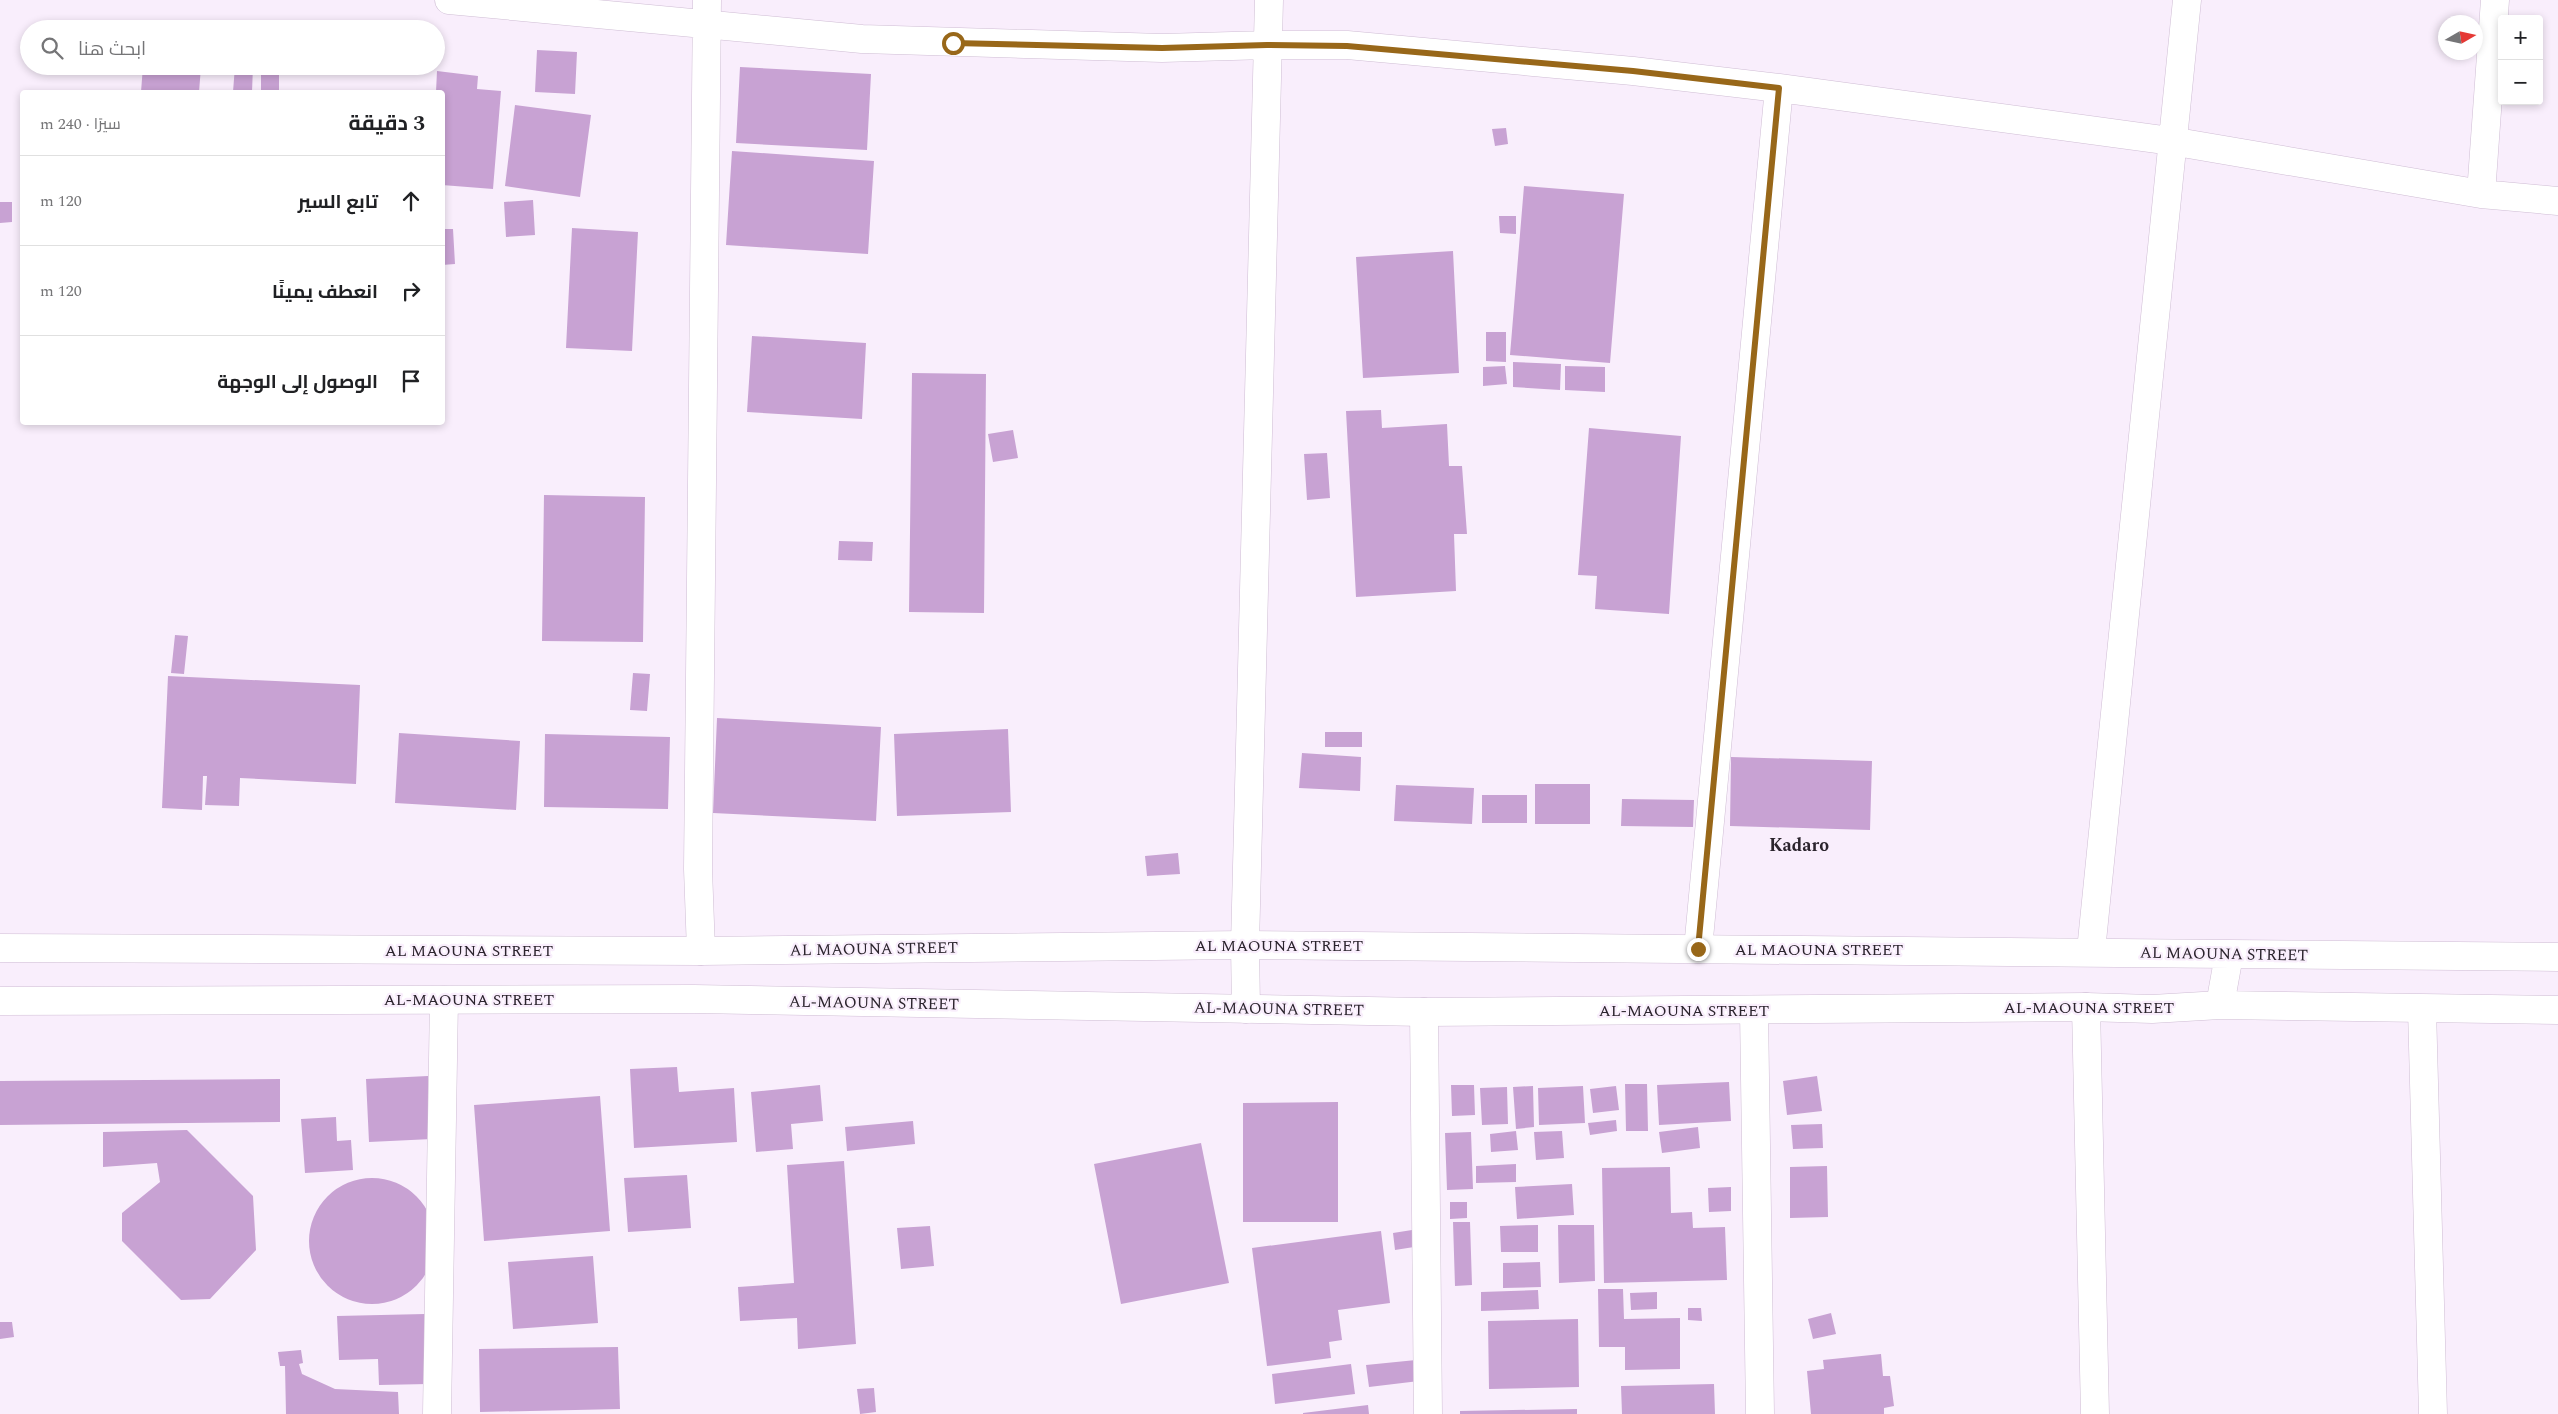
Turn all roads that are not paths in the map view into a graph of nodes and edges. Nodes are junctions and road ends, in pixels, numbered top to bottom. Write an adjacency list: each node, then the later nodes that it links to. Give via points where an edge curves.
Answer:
1 (449, 0): 5 (main road, via 628,16)
2 (1269, 0): 6 (main road)
3 (2187, 0): 8 (main road)
4 (2495, 0): 9 (main road)
5 (707, 13): 6 (main road, via 862,39 1162,48); 14 (main road, via 698,869)
6 (1267, 45): 7 (main road, via 1395,49); 11 (main road)
7 (1779, 88): 8 (main road); 13 (main road)
8 (2171, 141): 9 (main road); 15 (main road)
9 (2481, 194): 10 (main road)
10 (2558, 201)
11 (1245, 945): 13 (main road, AL MAOUNA STREET); 14 (main road, AL MAOUNA STREET); 22 (main road)
12 (0, 948): 14 (main road, AL MAOUNA STREET)
13 (1698, 949): 15 (main road, AL MAOUNA STREET)
14 (701, 951)
15 (2091, 951): 16 (main road, AL MAOUNA STREET)
16 (2229, 955): 17 (main road, AL MAOUNA STREET); 20 (main road)
17 (2558, 957)
18 (444, 1000): 19 (main road, AL-MAOUNA STREET); 22 (main road, AL-MAOUNA STREET, via 694,999); 27 (main road)
19 (0, 1001)
20 (2220, 1005): 21 (main road, AL-MAOUNA STREET, via 2152,1009); 23 (main road, AL-MAOUNA STREET)
21 (2086, 1007): 25 (main road, AL-MAOUNA STREET); 30 (main road)
22 (1246, 1009): 26 (main road, AL-MAOUNA STREET)
23 (2422, 1009): 24 (main road, AL-MAOUNA STREET); 31 (main road)
24 (2558, 1010)
25 (1754, 1011): 26 (main road, AL-MAOUNA STREET); 29 (main road)
26 (1424, 1012): 28 (main road)
27 (437, 1414)
28 (1428, 1414)
29 (1760, 1414)
30 (2095, 1414)
31 (2433, 1414)

